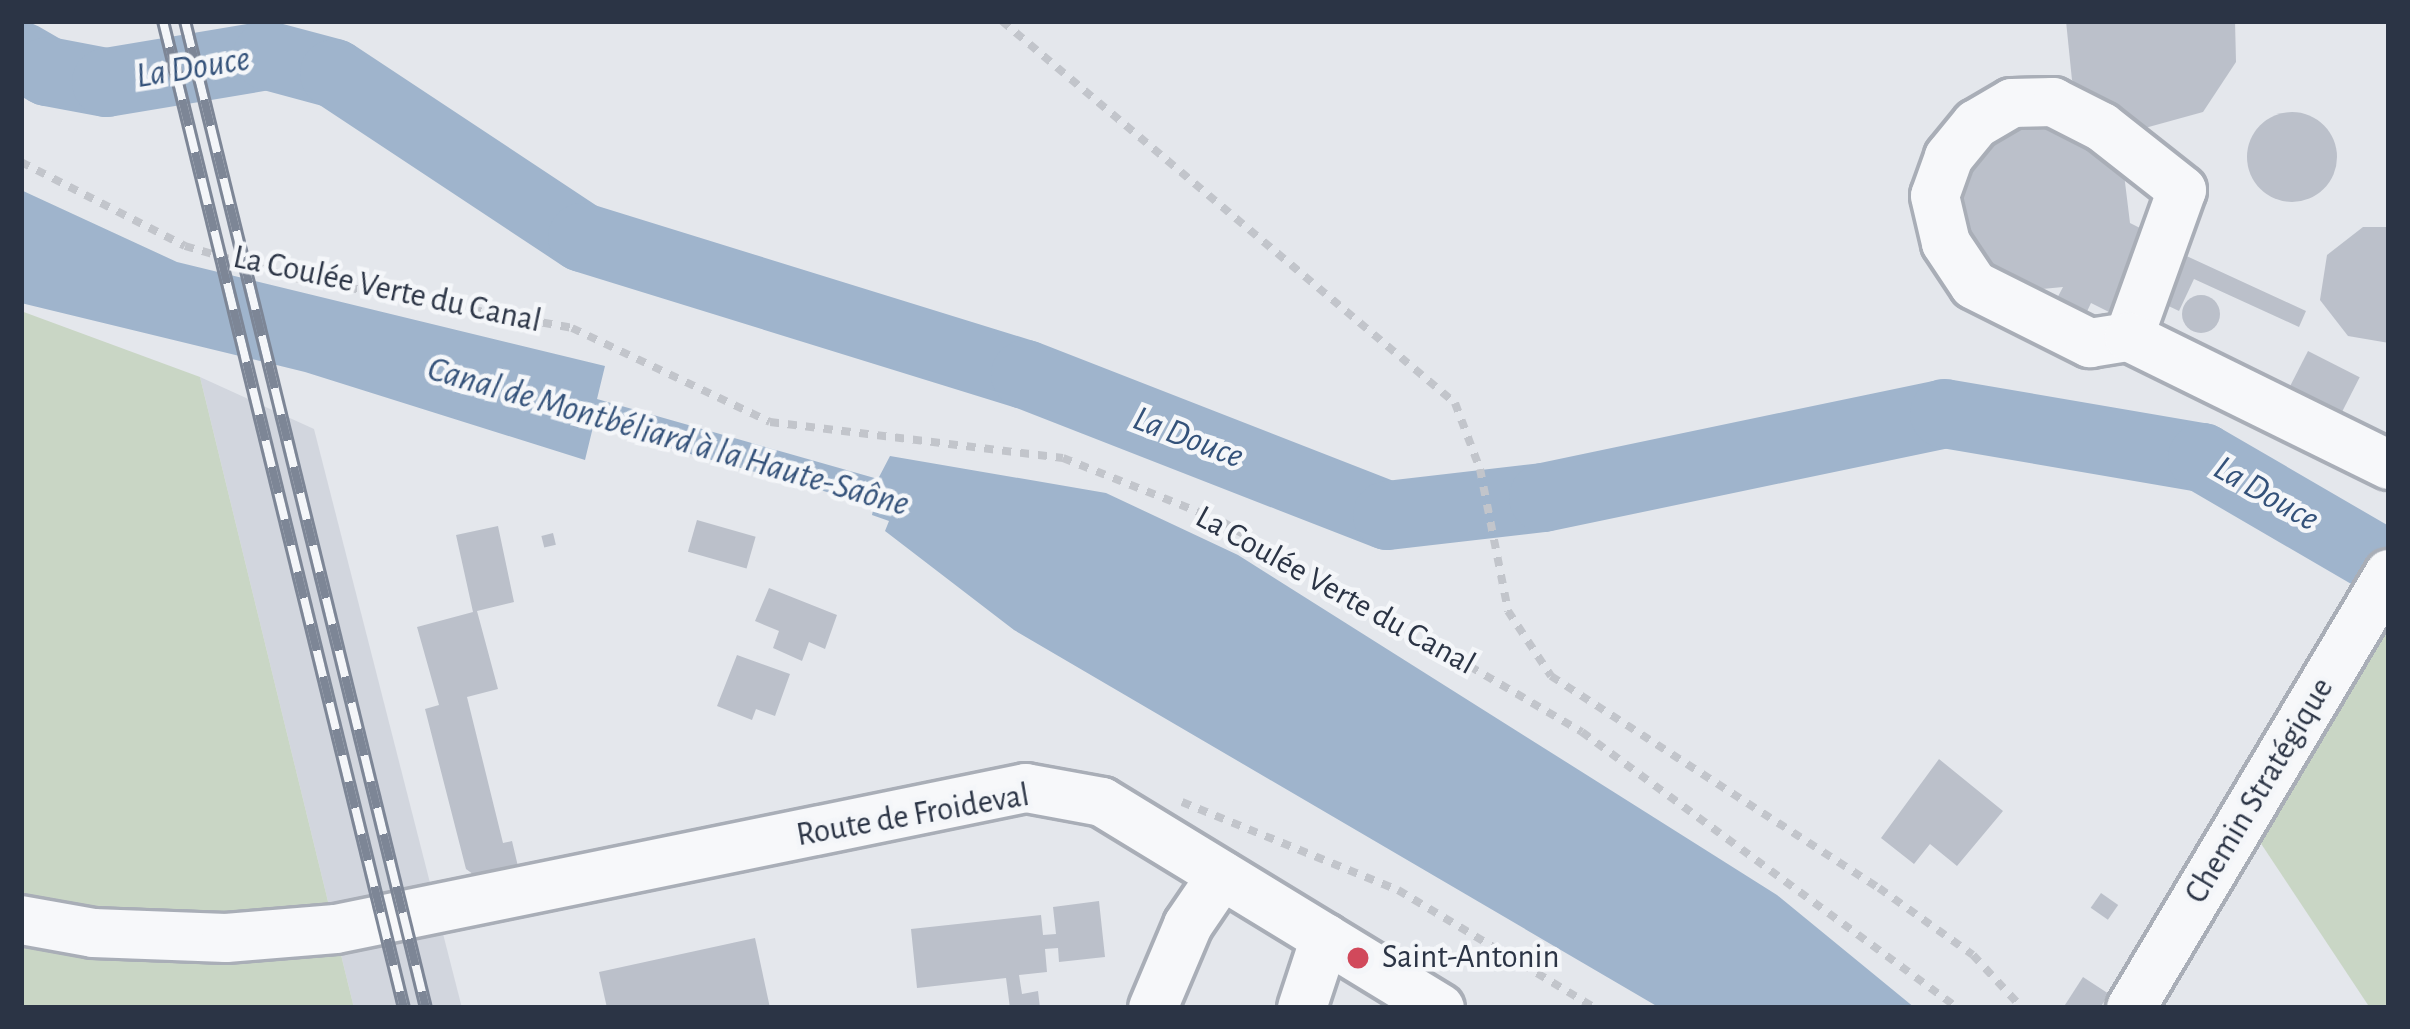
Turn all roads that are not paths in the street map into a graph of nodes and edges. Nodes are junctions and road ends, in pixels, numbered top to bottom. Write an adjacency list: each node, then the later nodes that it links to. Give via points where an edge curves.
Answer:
1 (2129, 337): 1 (street, via 2090,343 1974,285 1946,243 1935,196 1949,158 1976,124 2012,103 2053,102 2102,127 2182,190); 2 (street)
2 (2389, 465)
3 (2382, 586): 10 (street, Chemin Stratégique)
4 (1222, 875): 5 (street, Route de Froideval, via 1102,802 1026,788 336,929 226,938 92,933); 6 (street, Route de Froideval); 8 (street, via 1188,925)
5 (21, 920)
6 (1325, 938): 7 (street, Route de Froideval); 9 (street)
7 (1433, 1006)
8 (1153, 1008)
9 (1302, 1008)
10 (2132, 1008)

